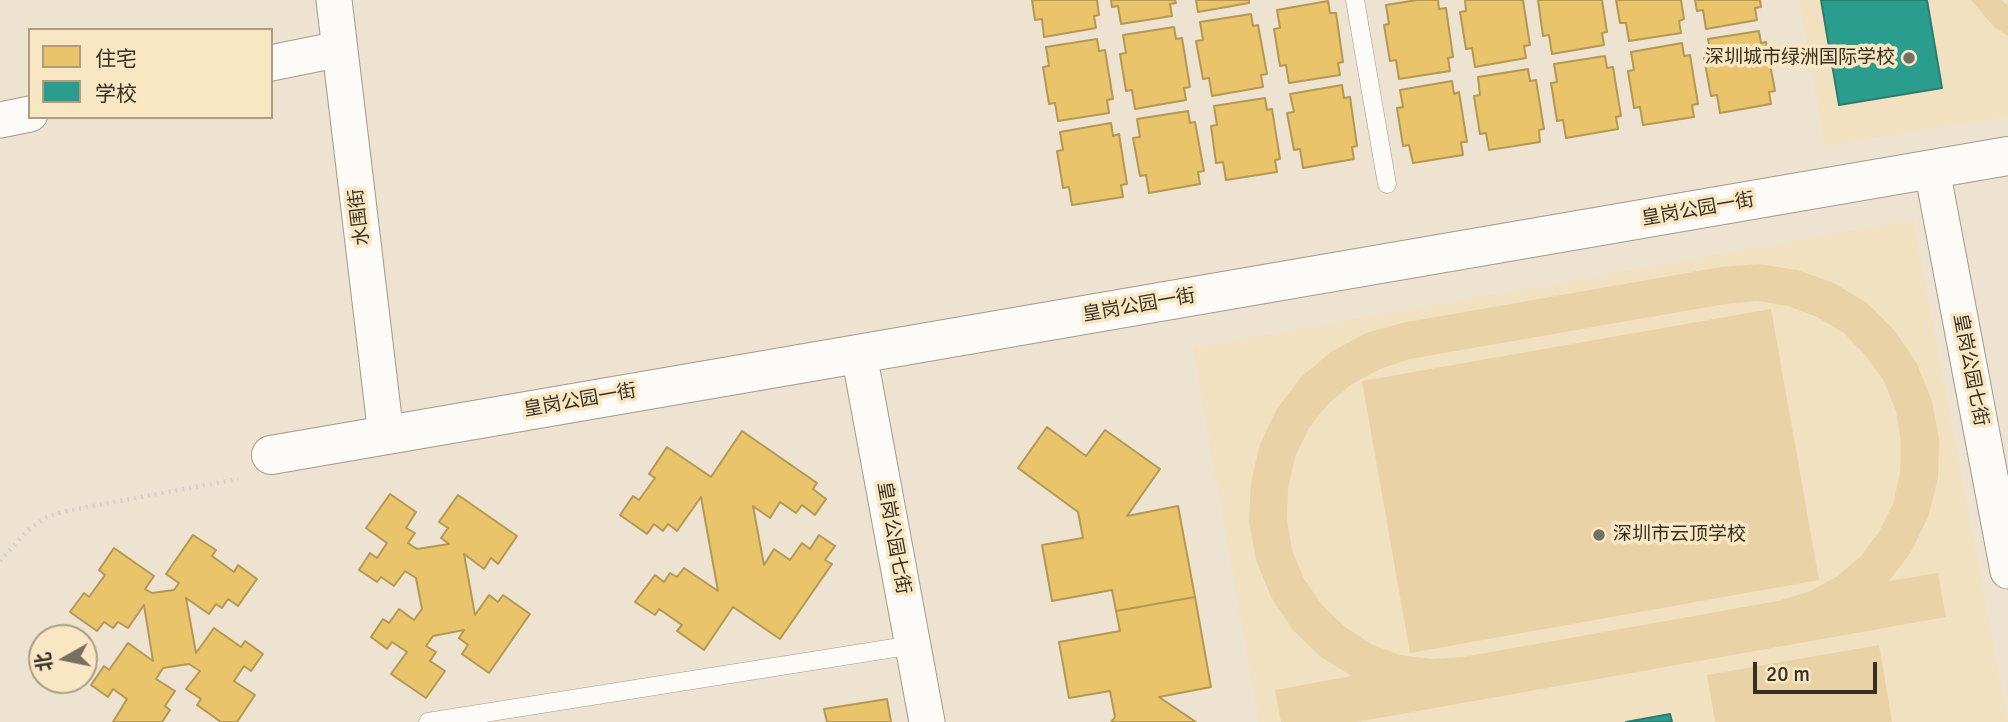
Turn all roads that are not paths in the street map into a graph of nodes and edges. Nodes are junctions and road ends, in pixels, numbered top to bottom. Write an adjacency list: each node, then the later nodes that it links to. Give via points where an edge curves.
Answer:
1 (334, 0): 3 (street, 水围街)
2 (1354, 0): 9 (lane)
3 (340, 49): 4 (street); 11 (street, 水围街)
4 (273, 63)
5 (28, 114): 6 (street)
6 (0, 120)
7 (2008, 156): 8 (street, 皇岗公园一街)
8 (1931, 170): 10 (street, 皇岗公园一街); 13 (street, 皇岗公园七街)
9 (1387, 184)
10 (859, 354): 11 (street, 皇岗公园一街); 14 (street, 皇岗公园七街)
11 (386, 435): 12 (street, 皇岗公园一街)
12 (271, 455)
13 (2008, 571)
14 (913, 645): 15 (lane); 16 (street, 皇岗公园七街)
15 (428, 722)
16 (927, 722)

